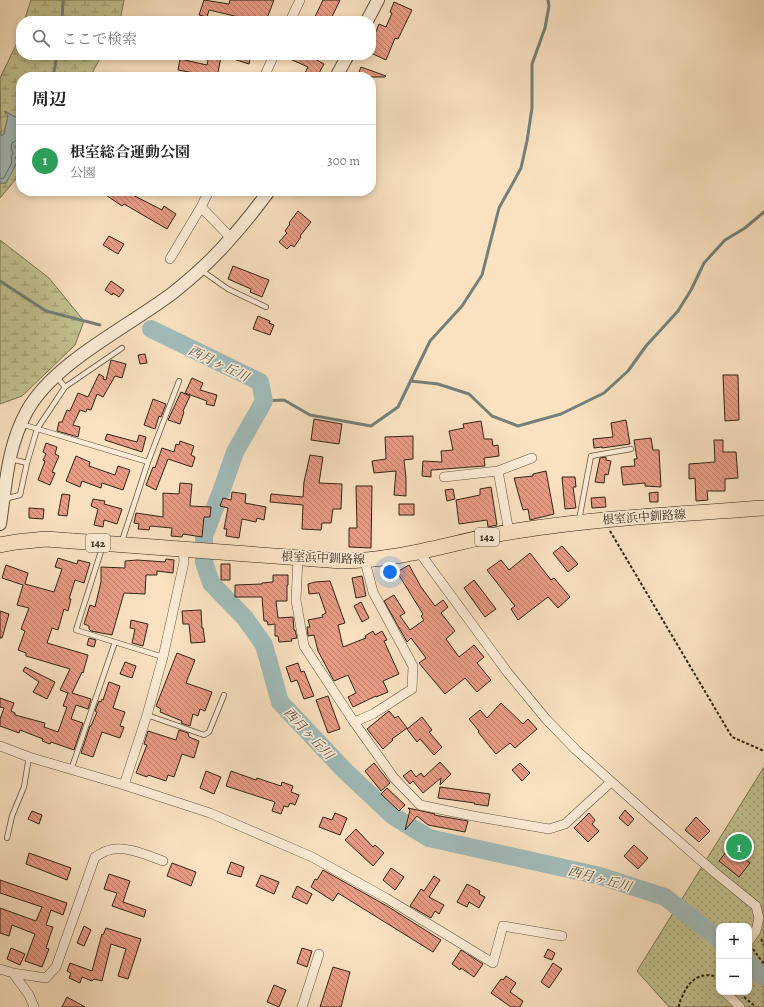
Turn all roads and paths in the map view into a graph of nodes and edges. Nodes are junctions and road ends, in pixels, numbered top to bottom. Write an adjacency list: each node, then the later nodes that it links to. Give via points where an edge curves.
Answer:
1 (300, 0): 3 (street)
2 (378, 0): 4 (street)
3 (292, 16)
4 (370, 16)
5 (272, 60): 7 (street)
6 (345, 60): 8 (street)
7 (266, 72)
8 (339, 72)
9 (206, 196): 11 (street)
10 (265, 196): 12 (street)
11 (201, 207): 12 (street); 13 (street)
12 (231, 238): 14 (street)
13 (170, 259)
14 (200, 269): 15 (lane, via 228,289); 17 (street, via 175,291)
15 (266, 307)
16 (122, 348): 19 (lane)
17 (55, 376): 19 (lane); 20 (street, via 35,398)
18 (179, 381): 25 (lane)
19 (65, 387): 21 (lane)
20 (21, 424): 21 (lane); 24 (street)
21 (37, 429): 25 (lane); 26 (lane)
22 (631, 449): 32 (lane, via 591,456)
23 (532, 458): 27 (street)
24 (9, 459): 26 (lane); 29 (street)
25 (148, 462): 37 (lane)
26 (27, 463): 29 (lane, via 20,495)
27 (498, 471): 28 (street); 34 (street)
28 (444, 477)
29 (4, 499): 33 (street)
30 (764, 508): 31 (main road, 根室浜中釧路線 / 142)
31 (603, 520): 32 (main road, 根室浜中釧路線 / 142); 48 (path, via 732,737)
32 (578, 522): 34 (main road, 根室浜中釧路線 / 142)
33 (0, 524)
34 (509, 532): 39 (main road, 根室浜中釧路線 / 142)
35 (103, 544): 36 (main road, 根室浜中釧路線 / 142, via 46,539); 37 (main road, 根室浜中釧路線 / 142); 42 (lane, via 76,630)
36 (0, 545)
37 (120, 545): 38 (main road, 根室浜中釧路線 / 142)
38 (189, 549): 40 (main road, 根室浜中釧路線 / 142); 43 (street)
39 (419, 552): 41 (main road, 根室浜中釧路線 / 142); 51 (street, via 546,719)
40 (298, 558): 41 (main road, 根室浜中釧路線 / 142); 46 (street, via 296,600 304,646)
41 (365, 561): 46 (street, via 374,592 413,666 412,689 373,714)
42 (115, 642): 43 (lane); 50 (lane)
43 (163, 657): 45 (street)
44 (224, 695): 45 (lane, via 209,732 204,735)
45 (147, 715): 52 (street)
46 (354, 722): 51 (street, via 394,778 420,805 549,829 565,824)
47 (0, 746): 49 (street)
48 (764, 751)
49 (29, 757): 50 (street); 53 (lane, via 24,787 12,816)
50 (71, 770): 52 (street)
51 (611, 782): 56 (street, via 756,906 759,918)
52 (124, 785): 55 (street, via 210,813 312,857 386,898 493,963 503,926)
53 (7, 838)
54 (163, 860): 61 (street, via 116,848 95,857 56,967 46,978)
55 (562, 936)
56 (752, 938)
57 (752, 947): 59 (path)
58 (319, 954): 66 (street)
59 (764, 964)
60 (0, 969): 61 (street)
61 (13, 973): 65 (street, via 29,995)
62 (716, 976): 67 (path, via 696,977 686,987)
63 (728, 995): 68 (street)
64 (742, 995): 69 (path)
65 (34, 1007)
66 (302, 1007)
67 (679, 1007)
68 (740, 1007)
69 (756, 1007)

